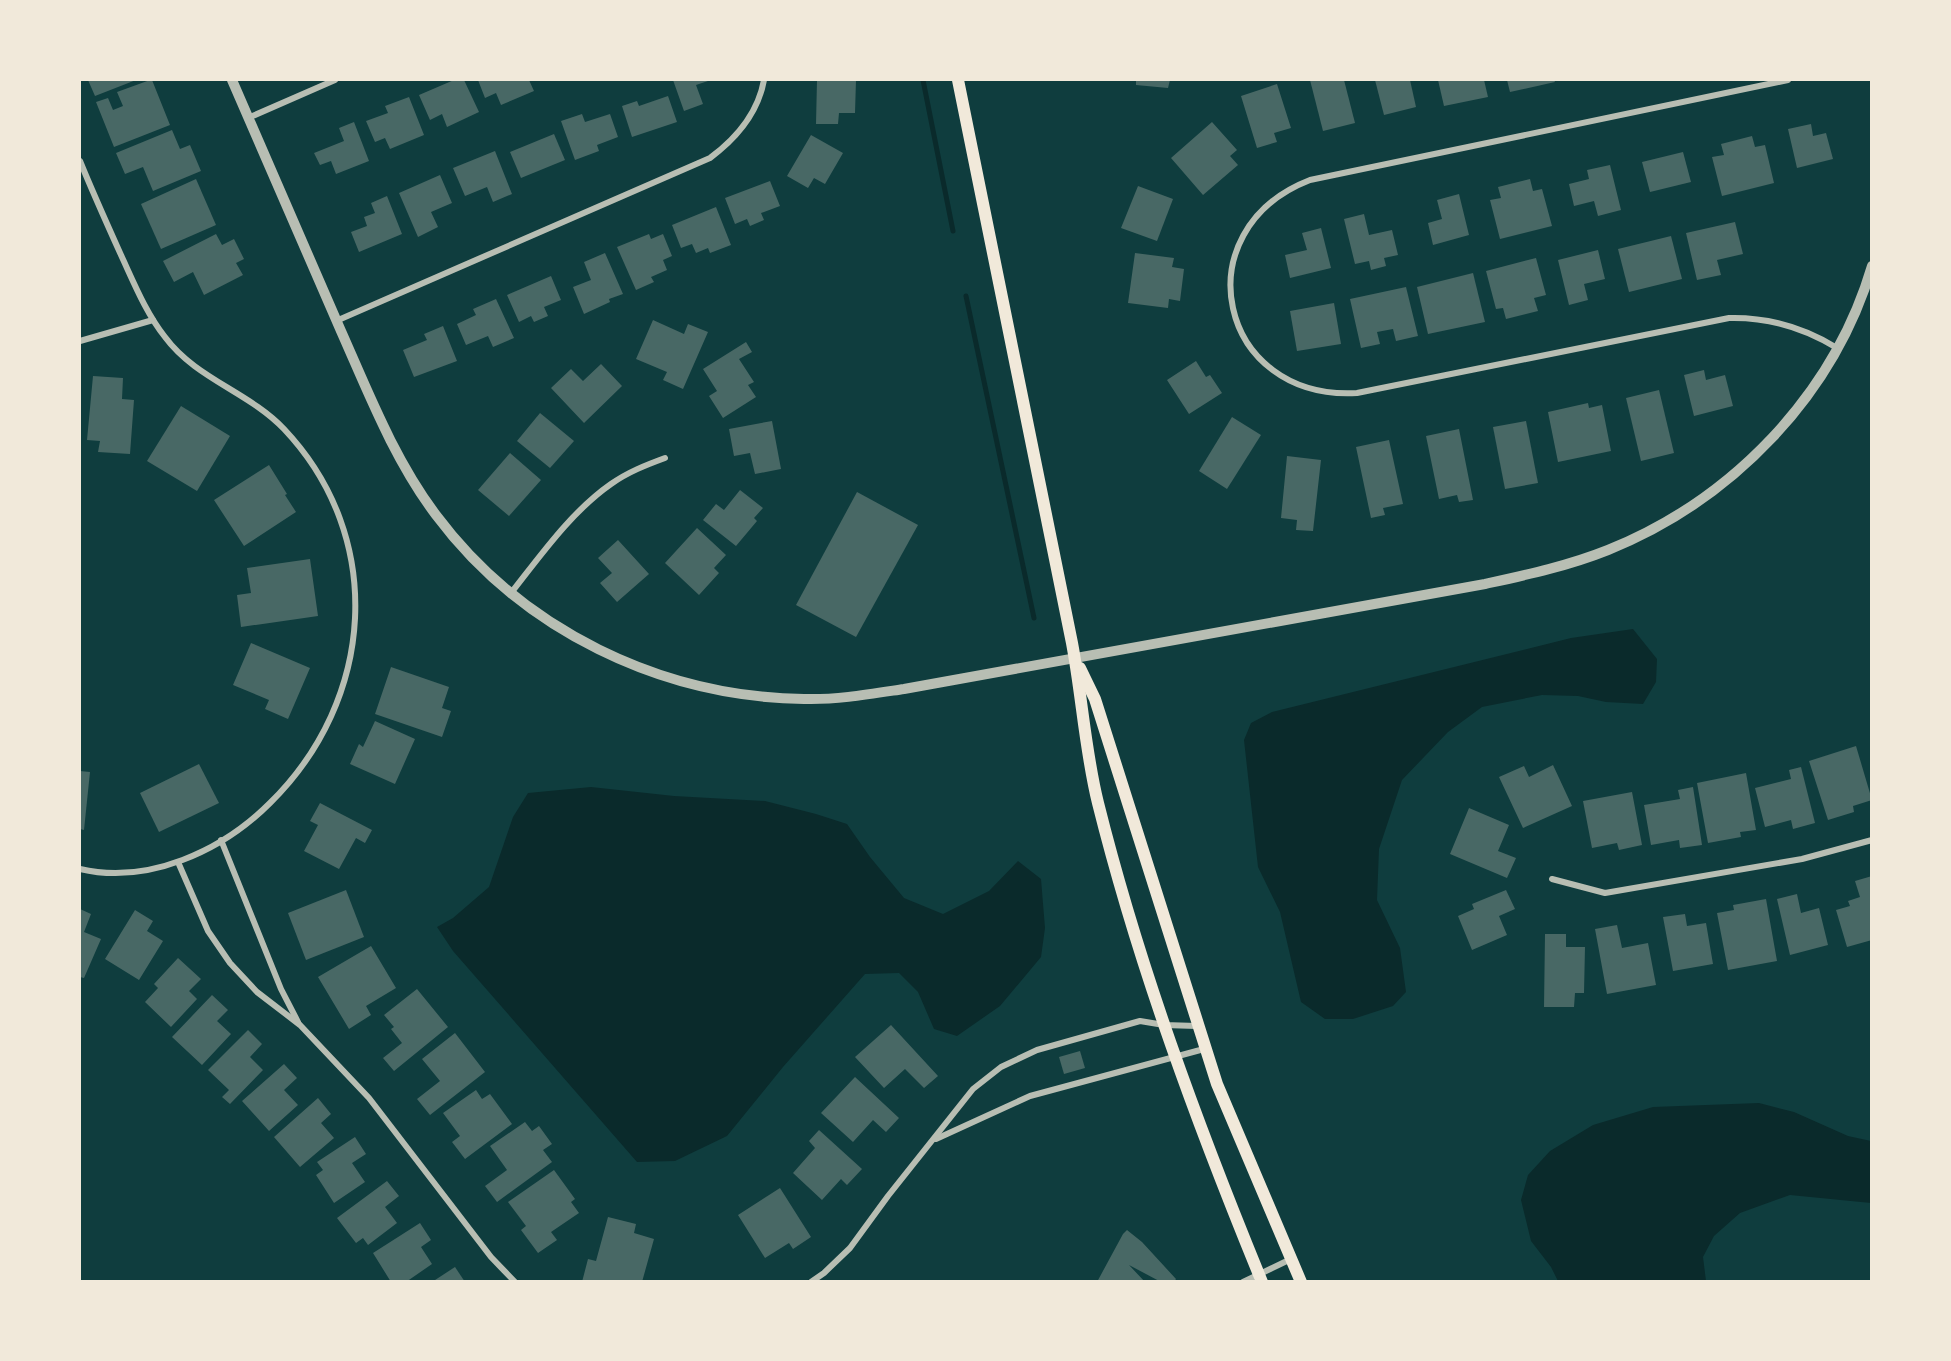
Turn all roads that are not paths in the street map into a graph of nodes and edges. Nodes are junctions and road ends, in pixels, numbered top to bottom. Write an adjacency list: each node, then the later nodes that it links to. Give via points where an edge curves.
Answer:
1 (231, 80): 6 (street)
2 (335, 80): 6 (street)
3 (764, 80): 10 (street, via 749,120 710,158)
4 (958, 80): 15 (main road)
5 (1788, 80): 12 (street, via 1294,186 1266,205 1245,232 1232,264 1232,307 1240,332 1276,374 1301,387 1329,393 1357,393 1729,318 1752,318 1797,327)
6 (248, 117): 10 (street)
7 (80, 161): 9 (street)
8 (1872, 266): 12 (street)
9 (153, 320): 11 (street); 16 (street, via 186,360 252,402 284,428 314,466 344,528 356,592 353,649 326,727 285,788 250,821)
10 (336, 321): 14 (street, via 386,433 419,490 453,536)
11 (80, 341)
12 (1838, 348): 15 (street, via 1792,416 1731,477 1684,511 1608,550 1506,579)
13 (665, 458): 14 (street, via 637,469 596,496)
14 (511, 593): 15 (street, via 575,637 637,667 702,687 757,697 807,699 869,694)
15 (1075, 658): 22 (main road, via 1097,800); 23 (main road, via 1095,699)
16 (221, 840): 18 (street); 21 (street)
17 (1872, 840): 20 (street, via 1802,859 1605,893)
18 (178, 862): 19 (street, via 130,873); 21 (street, via 208,932 230,963 257,992)
19 (80, 869)
20 (1552, 879)
21 (300, 1025): 29 (street, via 369,1098 491,1257)
22 (1164, 1025): 23 (street); 25 (main road); 26 (street, via 1140,1021 1037,1050 1001,1067 973,1089)
23 (1197, 1026): 24 (main road)
24 (1204, 1049): 25 (street); 27 (main road)
25 (1175, 1058): 26 (street, via 1030,1096); 28 (main road)
26 (932, 1140): 30 (street, via 850,1248)
27 (1291, 1259): 28 (street); 32 (main road)
28 (1261, 1278): 31 (street)
29 (515, 1281)
30 (811, 1281)
31 (1243, 1281)
32 (1299, 1281)

